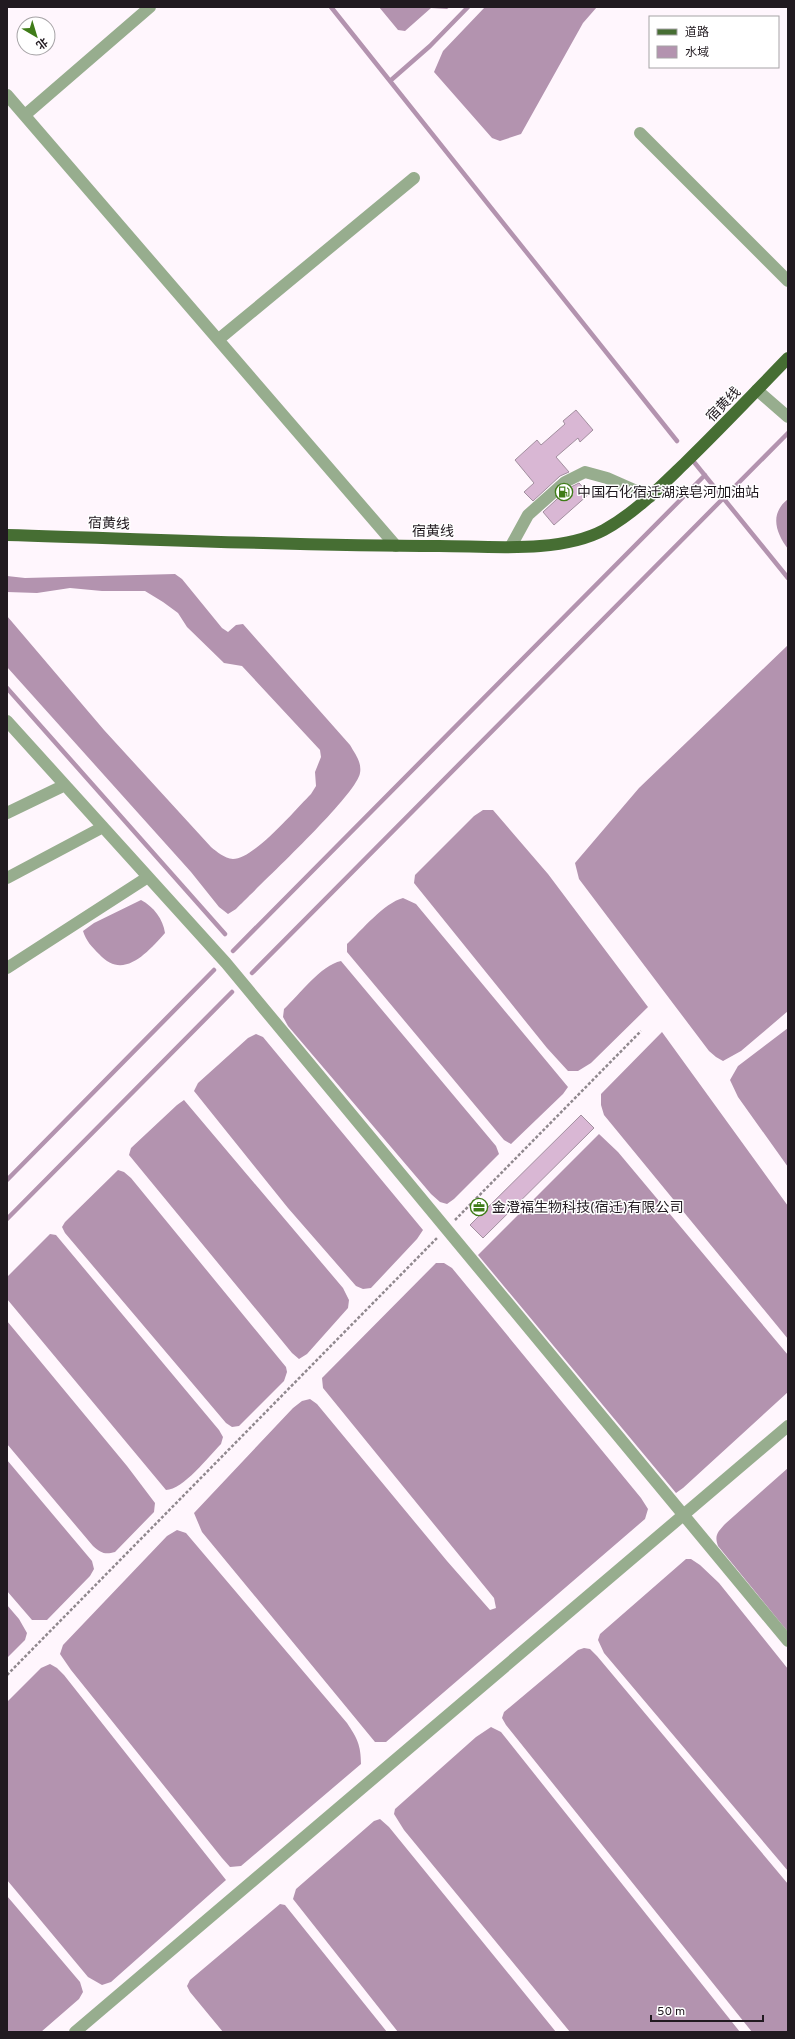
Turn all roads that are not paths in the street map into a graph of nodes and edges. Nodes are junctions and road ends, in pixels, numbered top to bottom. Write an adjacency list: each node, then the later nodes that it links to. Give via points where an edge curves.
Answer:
1 (150, 7): 3 (street)
2 (7, 95): 3 (street)
3 (25, 115): 7 (street)
4 (640, 133): 6 (street)
5 (414, 178): 7 (street)
6 (788, 281)
7 (219, 339): 13 (street)
8 (788, 358): 9 (main road, 宿黄线)
9 (757, 390): 10 (street); 11 (main road, 宿黄线)
10 (788, 417)
11 (650, 497): 14 (main road, 宿黄线, via 588,537 537,547); 14 (street, via 607,478 585,472 565,482 528,515)
12 (7, 535): 13 (main road, 宿黄线)
13 (396, 546): 14 (main road, 宿黄线)
14 (511, 546)
15 (7, 721): 16 (street)
16 (65, 785): 17 (street); 18 (street)
17 (7, 813)
18 (102, 827): 19 (street); 20 (street)
19 (148, 877): 21 (street); 23 (street, via 226,963)
20 (7, 878)
21 (7, 968)
22 (788, 1426): 23 (street)
23 (684, 1515): 24 (street); 25 (street)
24 (788, 1641)
25 (75, 2032)

